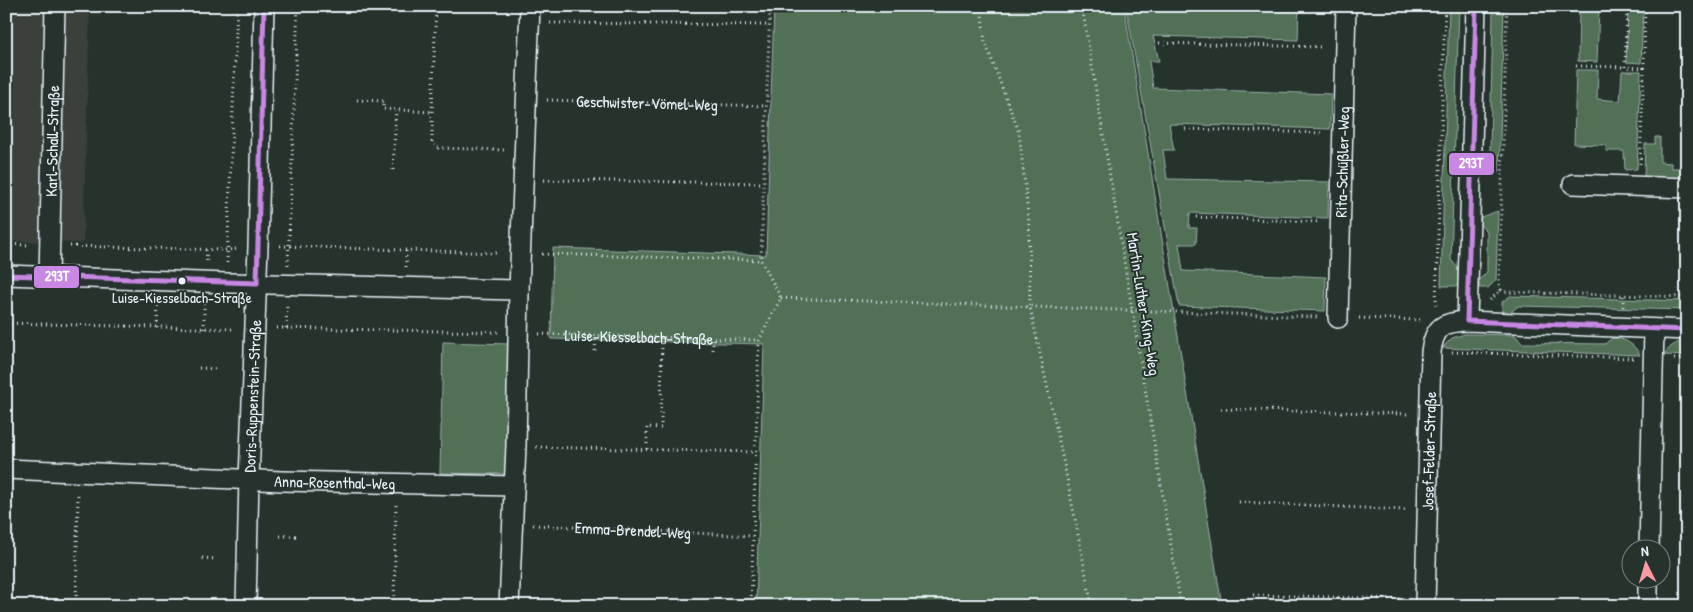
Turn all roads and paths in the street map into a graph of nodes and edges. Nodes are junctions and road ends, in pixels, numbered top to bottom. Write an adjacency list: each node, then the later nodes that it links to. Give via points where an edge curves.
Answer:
1 (55, 6): 43 (street, Karl-Schall-Straße)
2 (237, 6): 44 (path)
3 (264, 6): 45 (street, Doris-Ruppenstein-Straße)
4 (298, 6): 46 (path)
5 (436, 6): 28 (path)
6 (770, 6): 18 (path)
7 (981, 6): 52 (path, via 985,42 1019,132 1029,223)
8 (1082, 6): 53 (path, Martin-Luther-King-Weg)
9 (1346, 6): 20 (street, Rita-Schüßler-Weg)
10 (1445, 6): 55 (path)
11 (1476, 6): 57 (street)
12 (1508, 6): 48 (path, via 1500,290)
13 (1627, 6): 22 (path)
14 (1646, 6): 23 (path)
15 (1672, 6): 16 (path)
16 (1687, 7)
17 (529, 15): 18 (path); 25 (street)
18 (769, 26): 26 (path)
19 (1159, 43): 20 (path)
20 (1345, 48): 30 (street, Rita-Schüßler-Weg)
21 (1576, 66): 22 (path)
22 (1625, 67): 23 (path)
23 (1644, 68): 36 (path)
24 (357, 100): 27 (path, via 383,101 383,109)
25 (526, 100): 26 (path, Geschwister-Vömel-Weg); 31 (street)
26 (767, 106): 34 (path)
27 (396, 110): 28 (path); 32 (path)
28 (432, 112): 31 (path, via 432,140 437,148)
29 (1185, 129): 30 (path)
30 (1343, 134): 39 (street, Rita-Schüßler-Weg)
31 (524, 151): 33 (street)
32 (392, 170)
33 (524, 180): 34 (path); 40 (street)
34 (764, 183): 41 (path)
35 (1573, 184): 36 (street)
36 (1640, 186): 37 (street)
37 (1687, 188)
38 (1196, 217): 39 (path)
39 (1340, 223): 56 (street, Rita-Schüßler-Weg)
40 (522, 254): 41 (path); 47 (street)
41 (761, 260): 51 (path)
42 (6, 275): 43 (street)
43 (49, 276): 44 (street)
44 (227, 283): 45 (street)
45 (257, 283): 46 (street); 60 (street, Doris-Ruppenstein-Straße)
46 (288, 284): 47 (street); 61 (path)
47 (520, 290): 65 (street)
48 (1687, 297)
49 (158, 298): 59 (path)
50 (204, 298): 62 (path)
51 (781, 298): 52 (path); 69 (path)
52 (1030, 307): 53 (path); 107 (path)
53 (1133, 311): 54 (path); 108 (path, Martin-Luther-King-Weg)
54 (1175, 312)
55 (1436, 312)
56 (1338, 318)
57 (1467, 321): 63 (street); 71 (street, Josef-Felder-Straße, via 1447,323 1441,327)
58 (6, 323): 59 (path, Luise-Kiesselbach-Straße)
59 (157, 328): 62 (path, Luise-Kiesselbach-Straße)
60 (254, 328): 61 (path, Luise-Kiesselbach-Straße); 62 (path, Luise-Kiesselbach-Straße); 84 (street, Doris-Ruppenstein-Straße)
61 (286, 328): 65 (path, Luise-Kiesselbach-Straße)
62 (204, 329)
63 (1654, 329): 64 (street); 73 (street)
64 (1687, 330)
65 (519, 333): 66 (path, Luise-Kiesselbach-Straße); 79 (street)
66 (596, 336): 67 (path, Luise-Kiesselbach-Straße); 70 (path)
67 (662, 337): 68 (path, Luise-Kiesselbach-Straße); 80 (path, via 661,428 647,427)
68 (713, 339): 69 (path, Luise-Kiesselbach-Straße); 72 (path)
69 (759, 340): 81 (path)
70 (596, 351)
71 (1431, 352): 73 (path); 78 (street, Josef-Felder-Straße)
72 (713, 354)
73 (1653, 359): 74 (path); 93 (street)
74 (1687, 360)
75 (199, 368): 76 (path)
76 (223, 369)
77 (1221, 409): 78 (path)
78 (1429, 414): 88 (street, Josef-Felder-Straße)
79 (516, 446): 80 (path); 86 (street)
80 (647, 449): 81 (path)
81 (756, 452): 92 (path)
82 (6, 469): 83 (street, Anna-Rosenthal-Weg)
83 (79, 472): 84 (street, Anna-Rosenthal-Weg); 102 (path)
84 (249, 479): 85 (street, Anna-Rosenthal-Weg); 103 (street, Doris-Ruppenstein-Straße)
85 (397, 483): 86 (street, Anna-Rosenthal-Weg); 104 (path)
86 (514, 486): 89 (street)
87 (1239, 502): 88 (path)
88 (1426, 511): 100 (street, Josef-Felder-Straße)
89 (513, 524): 92 (path, Emma-Brendel-Weg); 101 (street)
90 (280, 536): 91 (path)
91 (296, 536)
92 (753, 536): 106 (path)
93 (1649, 540)
94 (202, 558): 95 (path)
95 (217, 559)
96 (1648, 590): 109 (street)
97 (1252, 595): 100 (path)
98 (278, 602): 99 (path)
99 (294, 603)
100 (1425, 603)
101 (509, 604): 105 (path)
102 (76, 606)
103 (246, 606)
104 (394, 606)
105 (601, 606)
106 (750, 606)
107 (1092, 606)
108 (1181, 606)
109 (1648, 606)

